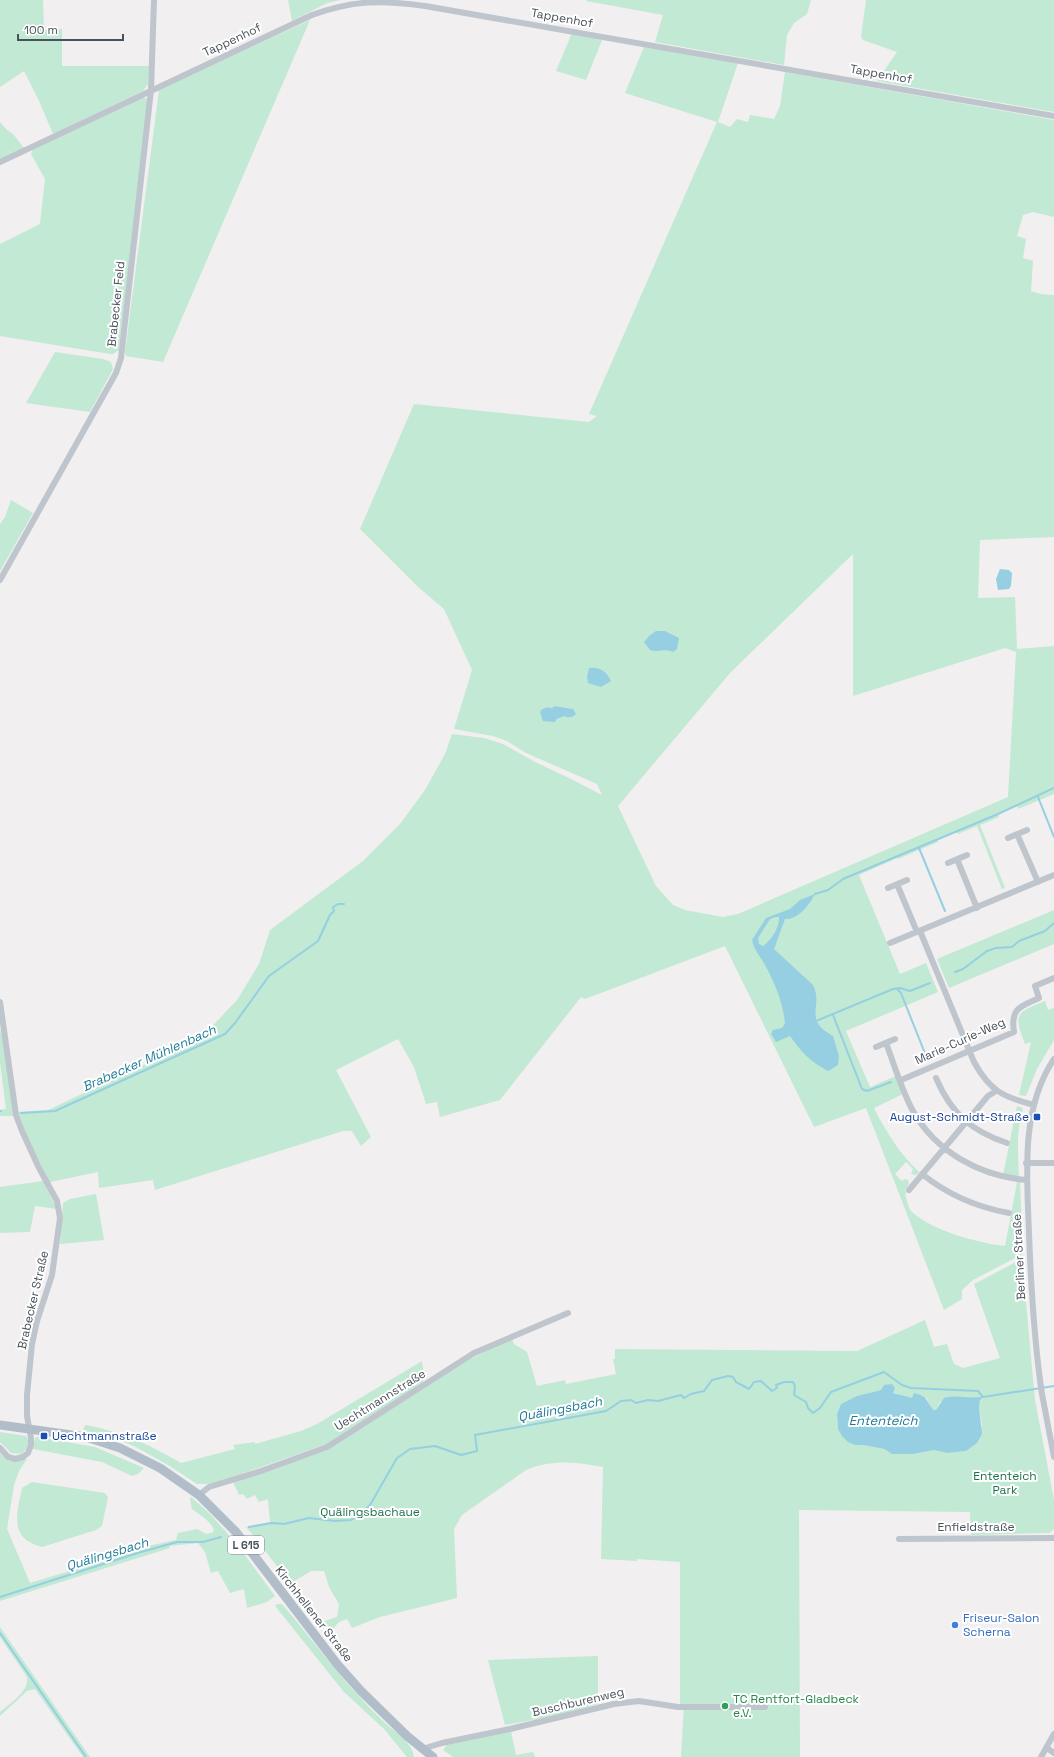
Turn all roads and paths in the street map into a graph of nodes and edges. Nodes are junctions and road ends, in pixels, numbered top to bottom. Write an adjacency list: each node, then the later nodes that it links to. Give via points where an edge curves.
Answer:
1 (154, 0): 2 (street, Brabecker Feld)
2 (151, 90): 3 (street, Tappenhof, via 312,15 352,4 395,2); 4 (street, Tappenhof); 5 (street, Brabecker Feld, via 121,358 116,373)
3 (1054, 116)
4 (0, 162)
5 (0, 580)
6 (1027, 830): 7 (street)
7 (1017, 834): 8 (street); 14 (street)
8 (1008, 838)
9 (967, 855): 10 (street)
10 (957, 859): 11 (street); 17 (street)
11 (948, 863)
12 (1054, 875): 14 (street)
13 (907, 880): 15 (street)
14 (1038, 882): 17 (street)
15 (897, 884): 16 (street); 18 (street)
16 (888, 888)
17 (977, 908): 18 (street)
18 (918, 931): 19 (street); 25 (street)
19 (890, 943)
20 (1054, 978): 25 (street, Marie-Curie-Weg, via 1035,986 1039,998 1016,1010 1012,1019 1014,1032)
21 (0, 1002): 42 (street, Brabecker Straße, via 16,1115 38,1166 57,1201 60,1218 52,1275 32,1344 27,1395)
22 (895, 1039): 23 (street)
23 (886, 1043): 24 (street); 28 (street)
24 (876, 1047)
25 (970, 1051): 28 (street, Marie-Curie-Weg); 29 (street, via 981,1075)
26 (1054, 1059): 30 (street, Berliner Straße)
27 (936, 1078): 31 (street, via 948,1103)
28 (900, 1080): 33 (street, via 913,1110 928,1132)
29 (996, 1091): 30 (street, via 1011,1099); 31 (street, via 988,1096)
30 (1034, 1105): 34 (street, Berliner Straße)
31 (966, 1121): 32 (street, via 985,1134); 33 (street)
32 (1007, 1143)
33 (944, 1148): 36 (street); 37 (street, via 983,1171)
34 (1026, 1163): 35 (street); 37 (street, Berliner Straße)
35 (1054, 1163)
36 (922, 1174): 38 (street); 39 (street, via 970,1203)
37 (1026, 1180): 44 (street, Berliner Straße, via 1034,1326 1042,1393)
38 (909, 1190)
39 (1009, 1213)
40 (568, 1313): 45 (street, Uechtmannstraße, via 474,1353 327,1446 209,1487)
41 (0, 1425): 42 (main road, Kirchhellener Straße / L 615)
42 (29, 1428): 43 (street, Brabecker Straße, via 31,1445 23,1457 8,1457); 45 (main road, Kirchhellener Straße / L 615, via 86,1437 120,1448 160,1468)
43 (0, 1448)
44 (1054, 1457)
45 (198, 1495): 51 (main road, Kirchhellener Straße / L 615, via 236,1532 337,1664 361,1691)
46 (1054, 1538): 47 (street, Enfieldstraße)
47 (899, 1539)
48 (765, 1707): 51 (street, Buschburenweg, via 678,1707 639,1700 442,1742)
49 (1054, 1734): 50 (street)
50 (1046, 1748): 52 (street); 54 (street)
51 (422, 1749): 53 (main road, Kirchhellener Straße / L 615)
52 (1054, 1753)
53 (434, 1757)
54 (1041, 1757)

